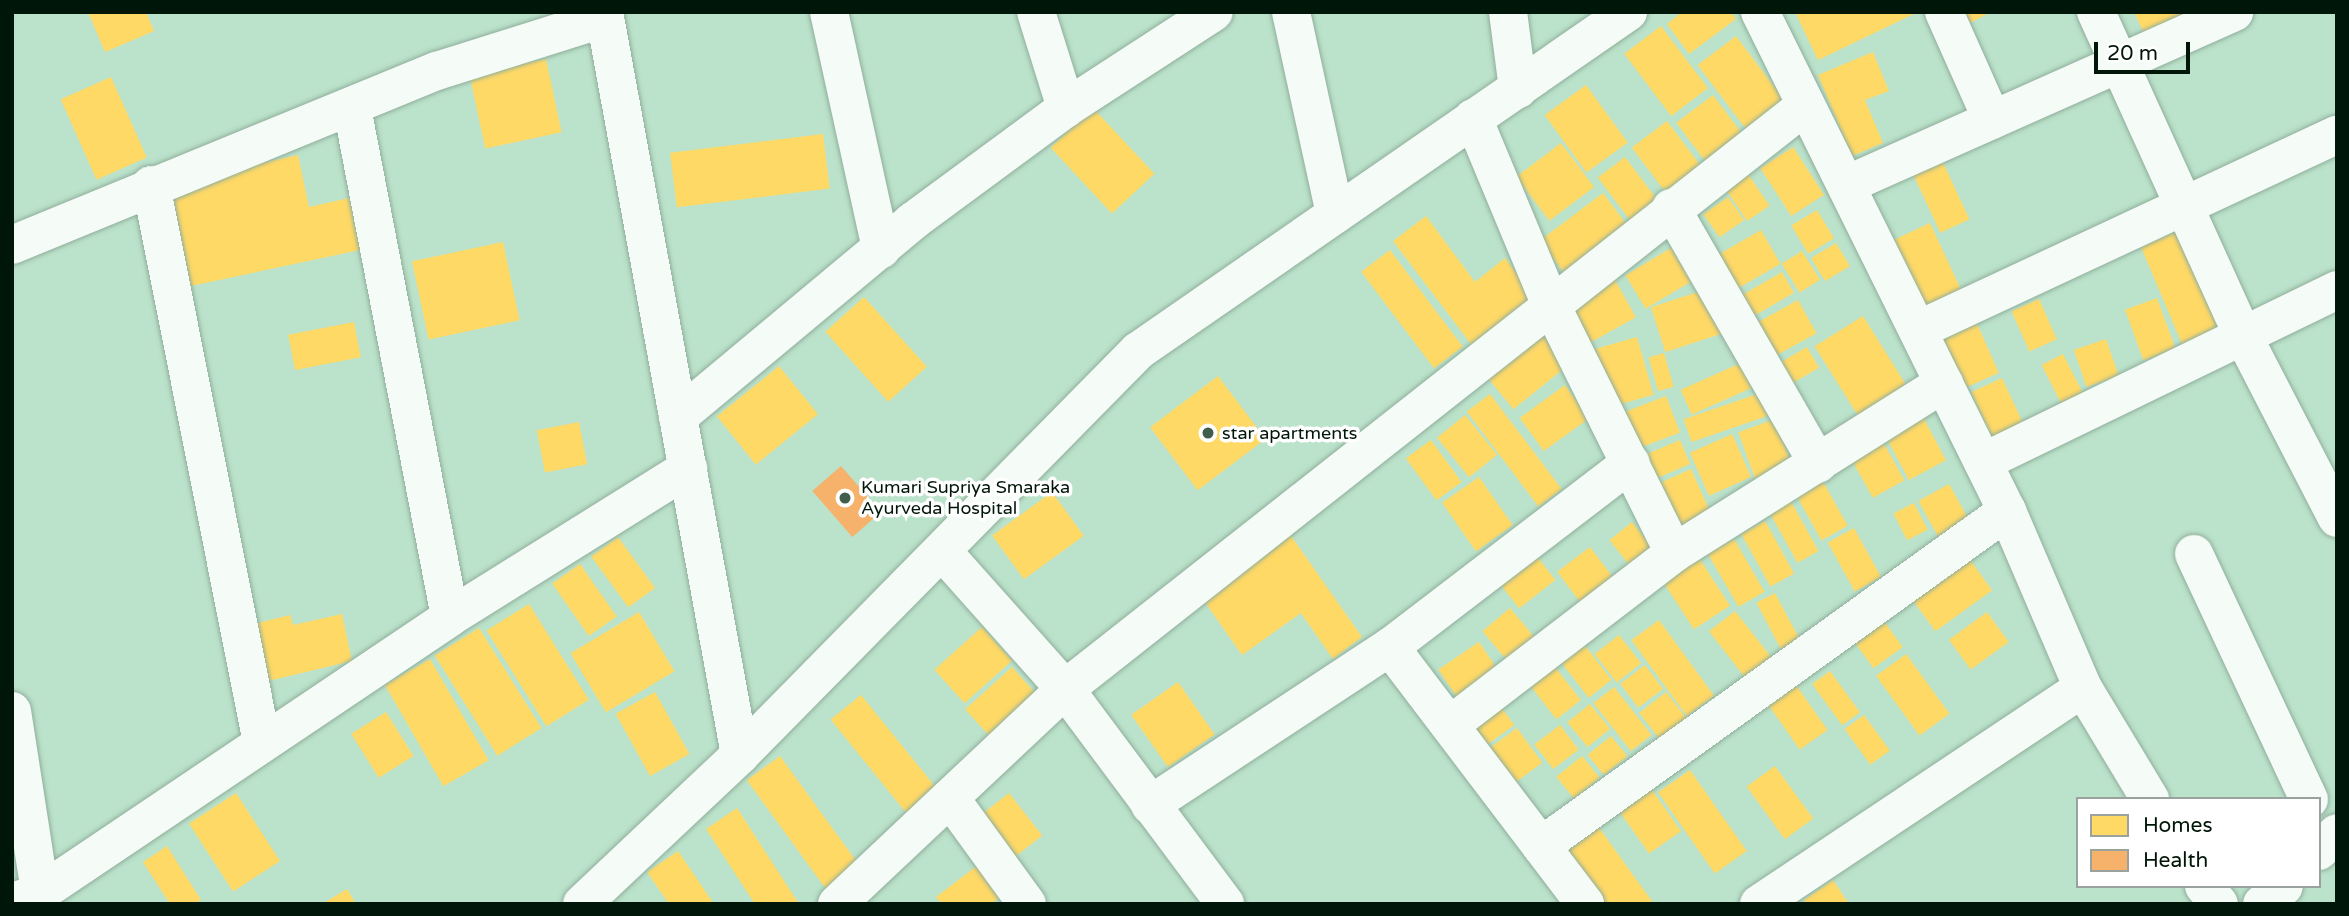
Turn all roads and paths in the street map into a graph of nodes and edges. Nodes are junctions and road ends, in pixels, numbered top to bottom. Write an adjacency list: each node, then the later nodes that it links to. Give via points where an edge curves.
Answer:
1 (829, 12): 26 (street)
2 (1036, 12): 16 (street)
3 (1214, 12): 16 (street)
4 (1291, 12): 24 (street)
5 (1508, 12): 13 (street)
6 (1629, 12): 13 (street)
7 (1760, 12): 14 (street)
8 (1944, 12): 18 (street)
9 (2096, 12): 12 (street)
10 (2234, 12): 12 (street)
11 (604, 15): 15 (street, via 437,71); 32 (street)
12 (2119, 64): 18 (street); 22 (street)
13 (1518, 89): 17 (street)
14 (1806, 105): 21 (street); 23 (street)
15 (352, 108): 20 (street); 42 (street)
16 (1066, 108): 26 (street)
17 (1473, 118): 24 (street); 28 (street)
18 (1992, 120): 21 (street)
19 (2337, 135): 22 (street)
20 (151, 185): 25 (street); 48 (street)
21 (1846, 185): 29 (street)
22 (2185, 205): 29 (street); 30 (street)
23 (1671, 208): 28 (street); 35 (street)
24 (1335, 215): 39 (street, via 1138,351)
25 (12, 246)
26 (881, 249): 32 (street)
27 (2337, 290): 30 (street)
28 (1550, 303): 34 (street); 45 (street)
29 (1917, 330): 31 (street)
30 (2242, 334): 33 (street); 38 (street)
31 (1944, 383): 33 (street); 35 (street)
32 (678, 417): 36 (street)
33 (1983, 462): 37 (street)
34 (1631, 463): 40 (street); 43 (street)
35 (1818, 464): 40 (street)
36 (688, 468): 42 (street); 49 (street)
37 (2007, 510): 44 (street); 54 (street)
38 (2337, 518)
39 (943, 552): 45 (street); 49 (street)
40 (1674, 553): 47 (street)
41 (2194, 554): 51 (street)
42 (450, 618): 48 (street)
43 (1390, 647): 47 (street); 53 (street)
44 (2083, 688): 50 (street); 63 (street)
45 (1065, 689): 52 (street); 53 (street)
46 (12, 711): 57 (street)
47 (1450, 725): 54 (street)
48 (262, 743): 57 (street)
49 (740, 755): 59 (street)
50 (2149, 797)
51 (2308, 797)
52 (950, 798): 58 (street); 60 (street)
53 (1150, 805): 61 (street)
54 (1541, 846): 62 (street)
55 (2206, 888): 64 (street)
56 (2282, 888): 65 (street)
57 (31, 900)
58 (845, 901)
59 (582, 904)
60 (1027, 904)
61 (1225, 904)
62 (1585, 904)
63 (1759, 904)
64 (2219, 904)
65 (2262, 904)

